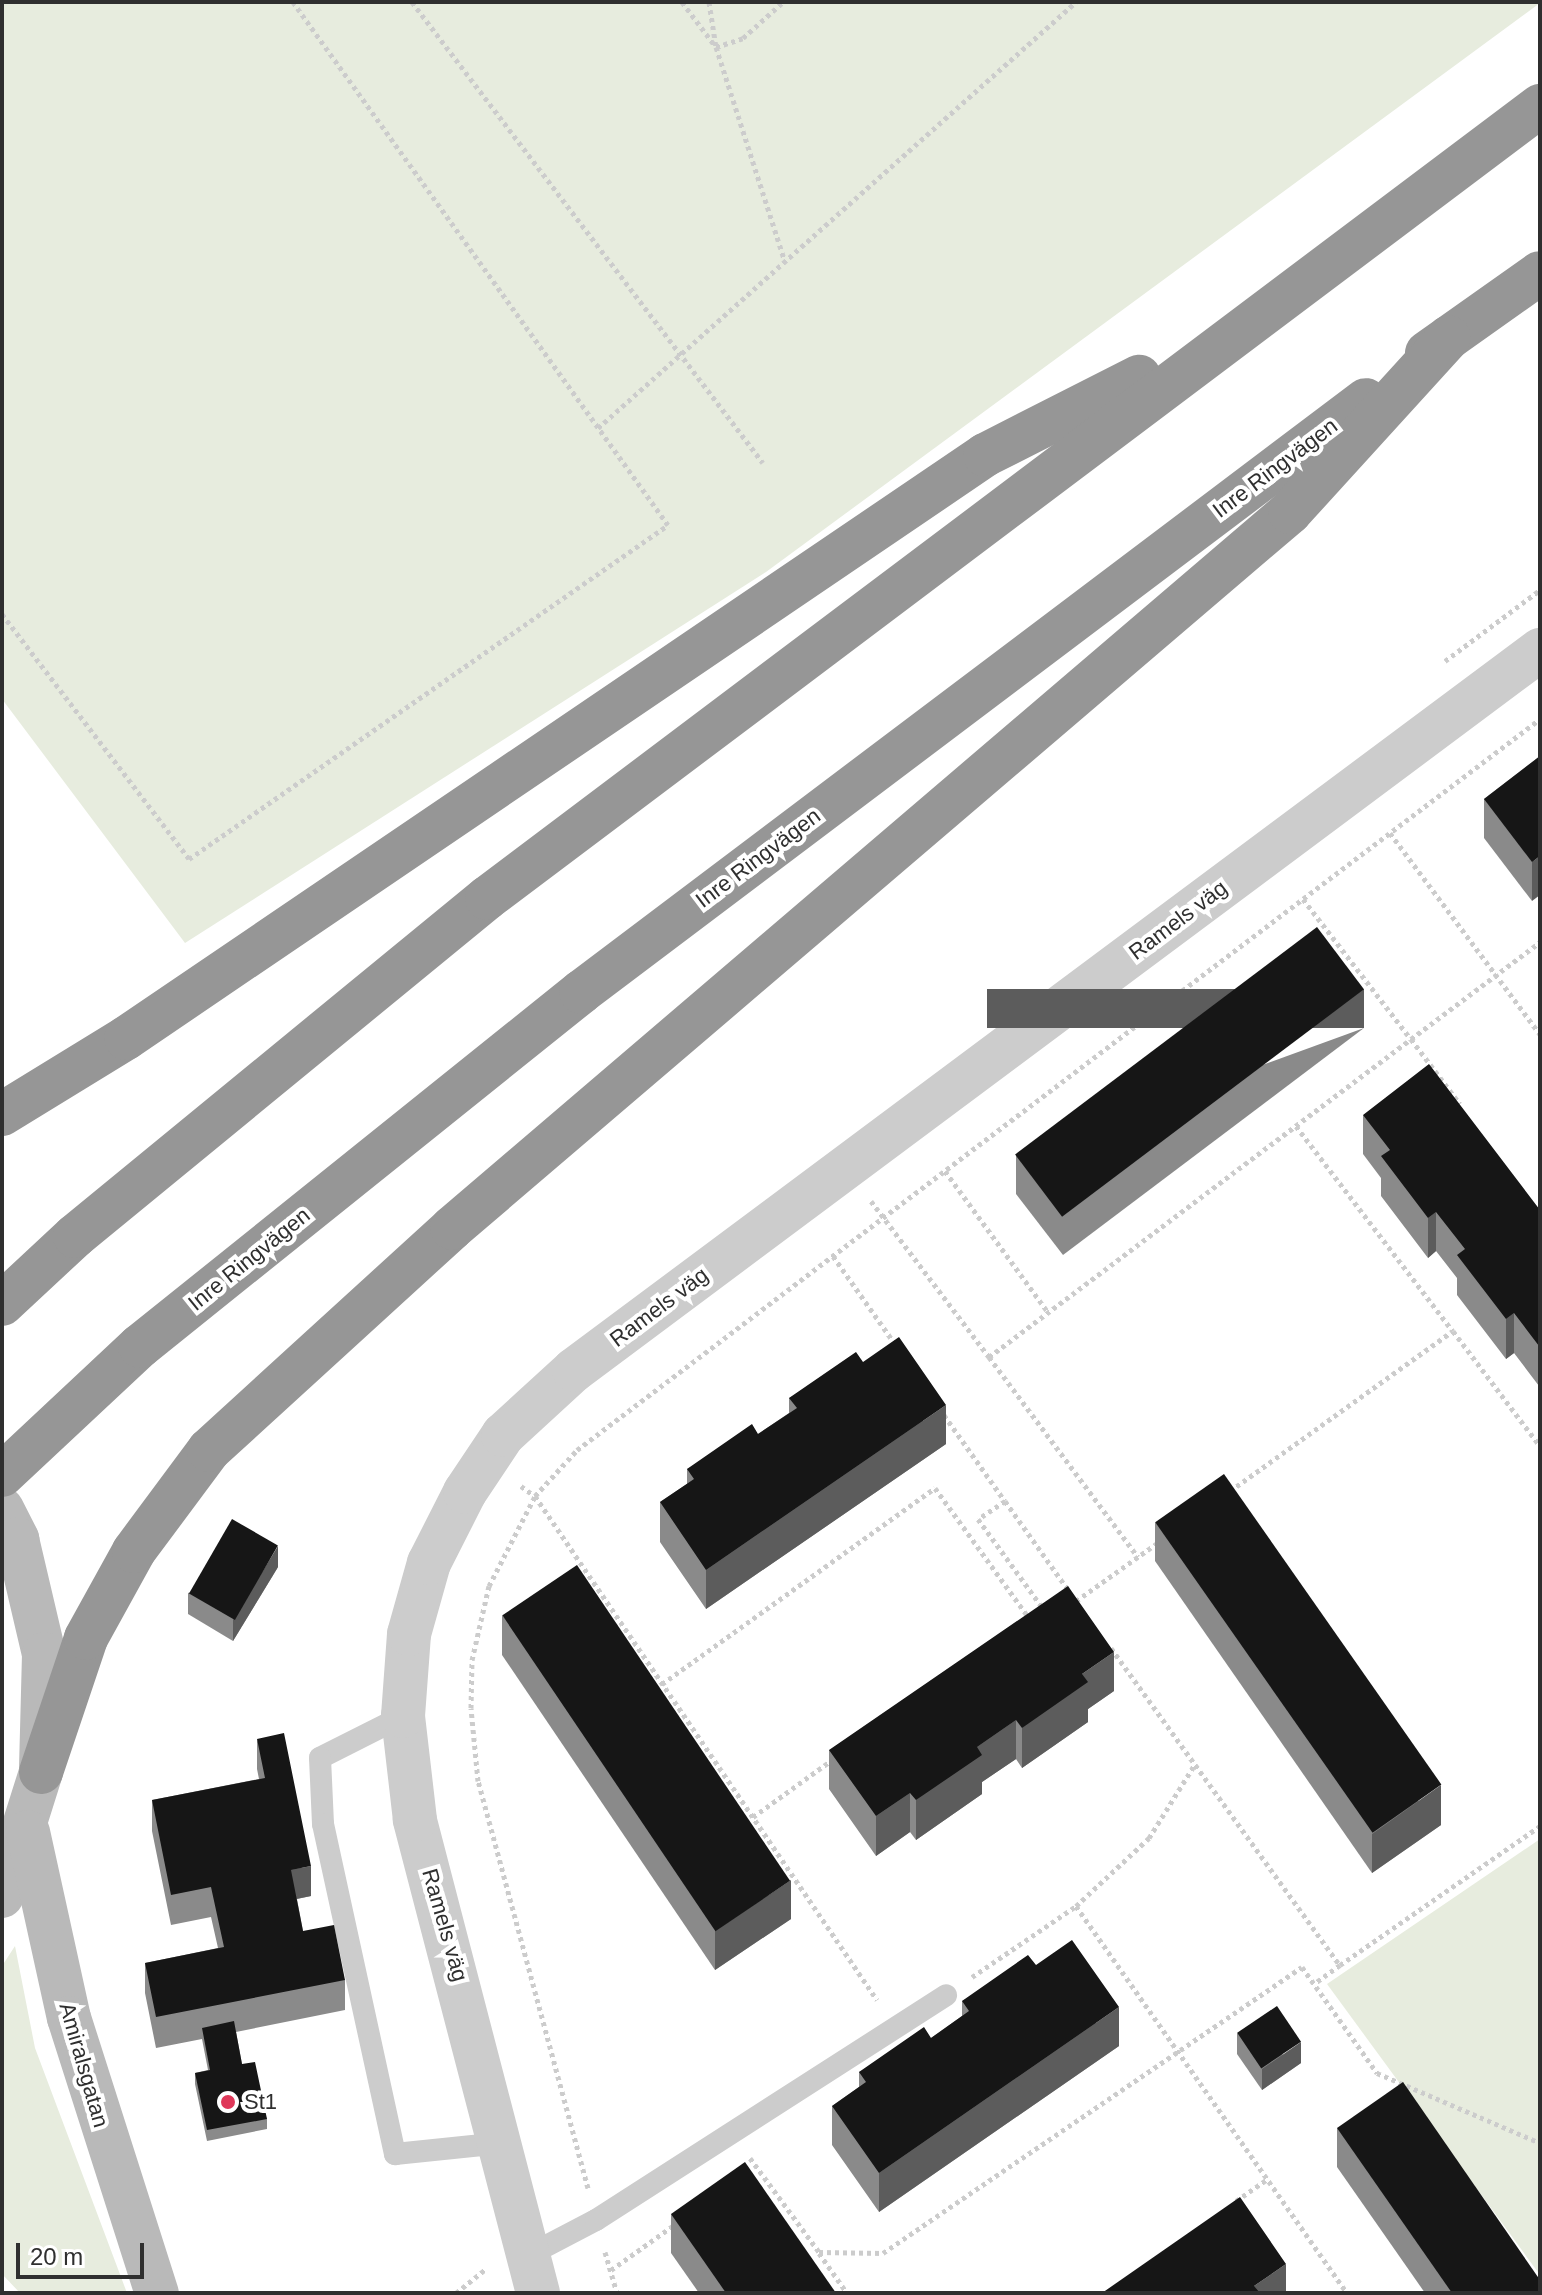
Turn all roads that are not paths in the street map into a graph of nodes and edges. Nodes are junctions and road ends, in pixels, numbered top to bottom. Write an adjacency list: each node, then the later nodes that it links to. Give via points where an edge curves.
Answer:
1 (1540, 106): 3 (highway)
2 (1540, 273): 4 (highway, Inre Ringvägen)
3 (1238, 327): 6 (highway, via 985,455 126,1038); 7 (highway, via 487,898 75,1236)
4 (1449, 337): 8 (highway, Inre Ringvägen, via 581,992 140,1346); 11 (highway, via 1290,512 418,1258 209,1450 134,1551 86,1638)
5 (1540, 650): 10 (street, Ramels väg, via 574,1370 503,1435 429,1563 409,1634)
6 (2, 1114)
7 (2, 1304)
8 (2, 1475)
9 (10, 1524): 11 (main road, Amiralsgatan, via 44,1654)
10 (403, 1716): 15 (street, Ramels väg, via 415,1820); 15 (lane, via 320,1758 323,1824 395,2154)
11 (41, 1772): 12 (main road, Amiralsgatan)
12 (28, 1832): 13 (main road, Amiralsgatan); 17 (main road, Amiralsgatan, via 69,2018)
13 (2, 1896)
14 (946, 1995): 16 (lane)
15 (501, 2143): 16 (street, Ramels väg)
16 (519, 2269)
17 (157, 2293)

